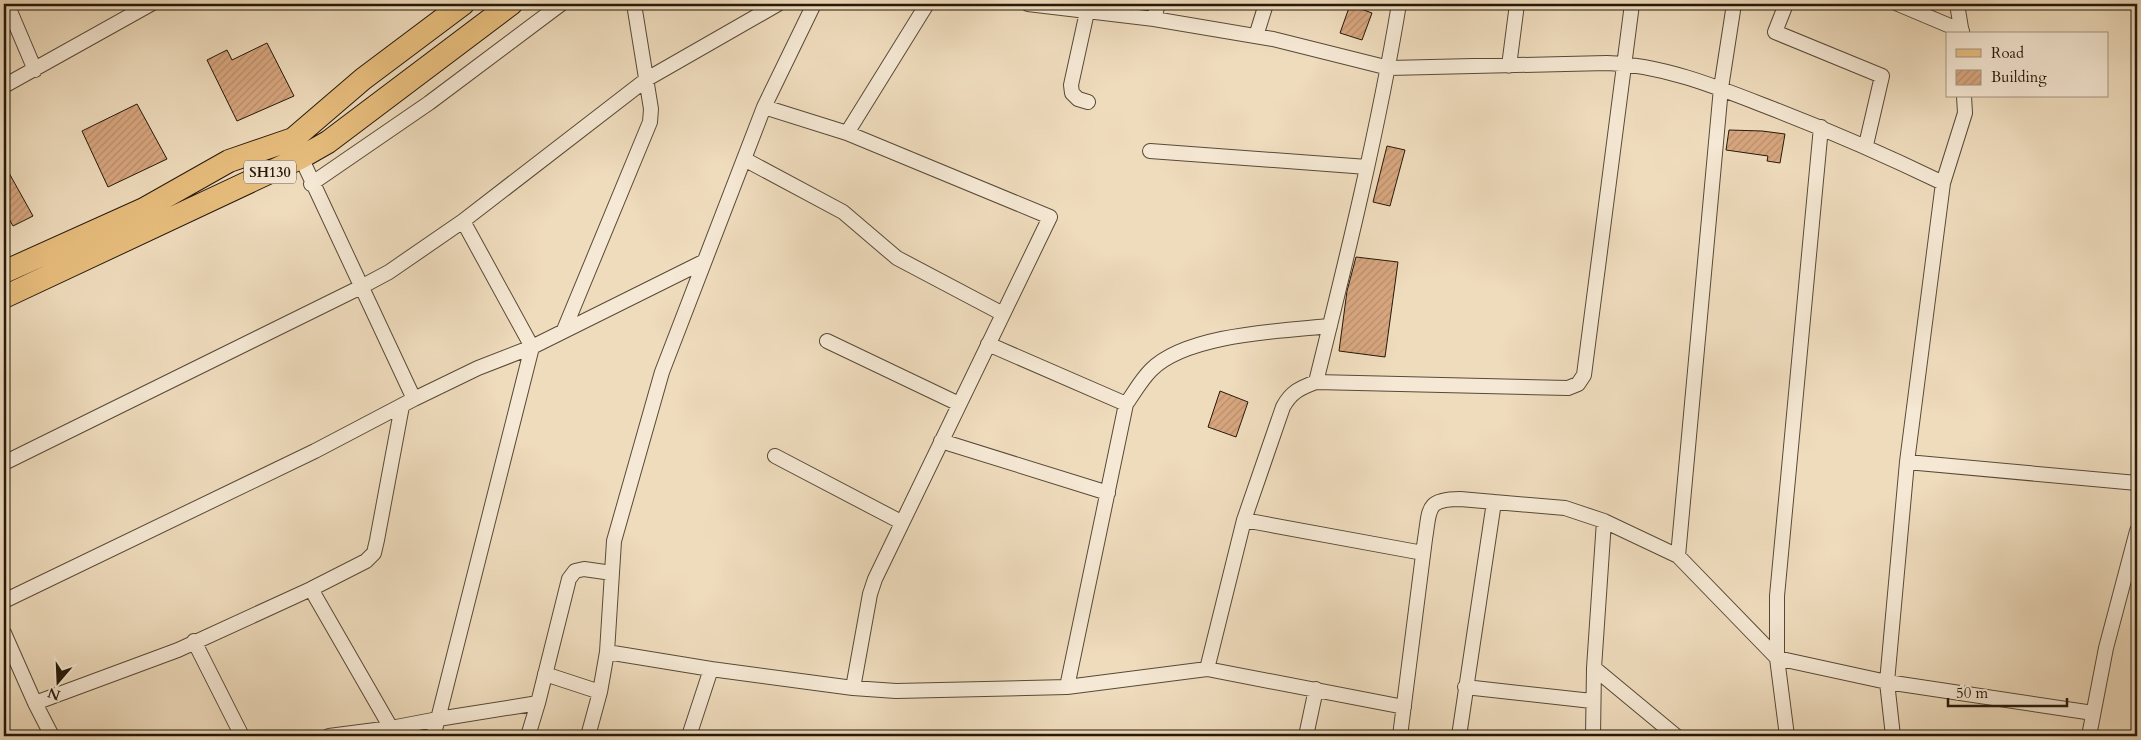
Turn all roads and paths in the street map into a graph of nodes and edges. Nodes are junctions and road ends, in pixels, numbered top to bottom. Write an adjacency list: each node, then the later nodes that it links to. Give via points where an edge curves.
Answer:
1 (7, 4): 27 (street)
2 (151, 4): 27 (street)
3 (462, 4): 37 (main road, via 363,79)
4 (511, 4): 37 (main road, SH130, via 328,142)
5 (561, 4): 42 (street, via 429,103)
6 (634, 4): 28 (street)
7 (778, 4): 28 (street)
8 (814, 4): 33 (street)
9 (927, 4): 35 (street)
10 (1037, 4): 20 (street)
11 (1158, 4): 21 (street)
12 (1266, 4): 23 (street)
13 (1399, 4): 26 (street)
14 (1517, 4): 25 (street)
15 (1632, 4): 24 (street)
16 (1734, 4): 30 (street)
17 (1786, 4): 36 (street, via 1775,32 1882,76)
18 (1898, 4): 22 (street)
19 (1957, 4): 22 (street)
20 (1087, 12): 21 (street); 32 (street, via 1071,85 1072,93)
21 (1154, 19): 23 (street)
22 (1962, 32)
23 (1256, 36): 26 (street)
24 (1623, 64): 25 (street); 30 (street, via 1638,64); 54 (street, via 1586,365 1578,384 1568,388)
25 (1509, 66): 26 (street)
26 (1388, 68): 40 (street)
27 (36, 70): 29 (street)
28 (647, 80): 43 (street); 50 (street, via 650,122)
29 (4, 86)
30 (1721, 88): 34 (street); 71 (street)
31 (1964, 98): 41 (street, via 1965,113)
32 (1088, 102)
33 (764, 107): 35 (street); 39 (street)
34 (1821, 127): 36 (street); 78 (street, via 1777,596)
35 (847, 133): 48 (street, via 1050,217)
36 (1866, 145): 41 (street)
37 (297, 148): 42 (street); 45 (main road, via 229,162 144,209); 47 (main road, SH130)
38 (1150, 151): 40 (street)
39 (744, 159): 44 (street); 48 (street, via 843,212 897,258)
40 (1367, 167): 49 (street)
41 (1943, 183): 61 (street)
42 (311, 184): 46 (street)
43 (463, 221): 46 (street, via 389,272); 53 (street)
44 (704, 262): 50 (street); 72 (street, via 662,372 614,541)
45 (4, 272)
46 (361, 287): 55 (street); 62 (street)
47 (4, 298)
48 (1003, 314): 52 (street)
49 (1330, 326): 54 (street); 57 (street, via 1199,344 1151,370)
50 (564, 330): 53 (street)
51 (826, 341): 56 (street)
52 (988, 344): 56 (street); 57 (street)
53 (532, 347): 55 (street, via 478,368); 94 (street)
54 (1316, 382): 66 (street, via 1298,388 1283,407)
55 (414, 399): 58 (street)
56 (958, 404): 59 (street)
57 (1126, 404): 64 (street)
58 (402, 406): 73 (street, via 374,553 366,561); 74 (street, via 307,456)
59 (941, 440): 64 (street); 68 (street)
60 (775, 456): 68 (street)
61 (1907, 462): 63 (street); 83 (street)
62 (4, 463)
63 (2137, 483)
64 (1108, 493): 84 (street)
65 (1494, 502): 67 (street, via 1565,508); 70 (street, via 1444,499 1435,502 1430,509); 85 (street)
66 (1244, 520): 70 (street); 81 (street)
67 (1604, 521): 71 (street); 79 (street)
68 (901, 522): 86 (street, via 870,594)
69 (2137, 531): 93 (street, via 2106,648)
70 (1423, 553): 92 (street)
71 (1678, 556): 78 (street)
72 (612, 573): 77 (street); 82 (street, via 584,569 575,571 569,579)
73 (311, 589): 76 (street); 95 (street)
74 (4, 602)
75 (4, 633): 90 (street)
76 (194, 641): 90 (street, via 178,650); 98 (street)
77 (607, 652): 80 (street); 88 (street)
78 (1777, 658): 83 (street); 109 (street)
79 (1594, 668): 89 (street); 108 (street)
80 (710, 669): 86 (street); 103 (street)
81 (1207, 669): 84 (street); 87 (street)
82 (545, 674): 88 (street); 91 (street)
83 (1887, 682): 93 (street); 110 (street)
84 (1067, 687): 86 (street)
85 (1465, 687): 89 (street); 106 (street)
86 (854, 688)
87 (1316, 689): 92 (street); 104 (street)
88 (600, 692): 102 (street)
89 (1592, 702): 107 (street)
90 (35, 703): 97 (street)
91 (538, 703): 94 (street); 101 (street)
92 (1404, 707): 105 (street)
93 (2093, 713): 111 (street)
94 (438, 719): 95 (street); 100 (street)
95 (391, 728): 96 (street)
96 (343, 735): 99 (street)
97 (52, 736)
98 (242, 736)
99 (329, 736)
100 (434, 736)
101 (528, 736)
102 (588, 736)
103 (689, 736)
104 (1306, 736)
105 (1400, 736)
106 (1459, 736)
107 (1592, 736)
108 (1676, 736)
109 (1787, 736)
110 (1893, 736)
111 (2089, 736)

